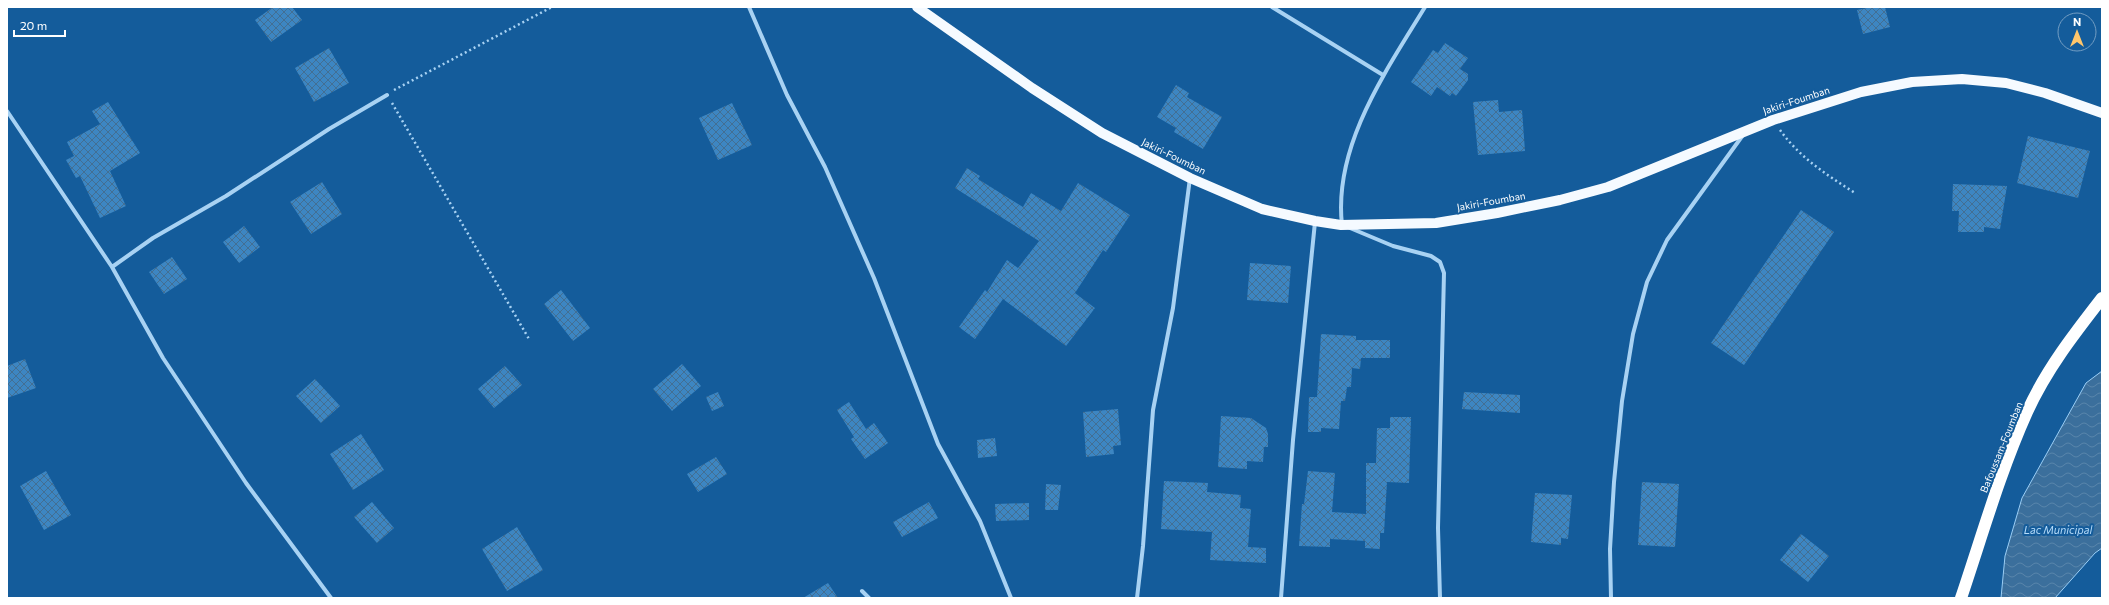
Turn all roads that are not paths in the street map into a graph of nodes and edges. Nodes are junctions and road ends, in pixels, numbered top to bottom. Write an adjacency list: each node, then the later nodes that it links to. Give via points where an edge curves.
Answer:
1 (749, 7): 18 (street, via 787,95 829,174 874,278 938,444 980,521)
2 (917, 7): 10 (main road, Jakiri-Foumban, via 1032,88 1102,133)
3 (1272, 7): 5 (street)
4 (1425, 7): 5 (street)
5 (1383, 75): 12 (street, via 1350,146 1340,202)
6 (387, 95): 13 (street, via 329,128 226,196 153,238)
7 (7, 111): 13 (street)
8 (2102, 113): 9 (main road, Jakiri-Foumban, via 2045,93 2006,83 1962,79 1912,82 1861,92)
9 (1748, 129): 12 (main road, Jakiri-Foumban, via 1608,187 1560,200 1497,214 1436,222); 22 (street, via 1667,240 1647,282 1633,334 1622,401 1610,549)
10 (1190, 178): 11 (main road, Jakiri-Foumban, via 1262,209); 19 (street, via 1172,308 1153,410 1143,546)
11 (1315, 221): 12 (main road, Jakiri-Foumban); 20 (street, via 1293,440)
12 (1342, 224): 21 (street, via 1393,246 1431,256 1440,262 1444,272 1438,528)
13 (112, 267): 16 (street, via 163,358 189,398 246,483)
14 (2102, 298): 23 (highway, Bafoussam-Foumban, via 2061,352 2027,411 1997,487)
15 (862, 591): 17 (street)
16 (331, 598)
17 (869, 598)
18 (1011, 598)
19 (1136, 598)
20 (1281, 598)
21 (1440, 598)
22 (1611, 598)
23 (1961, 598)

